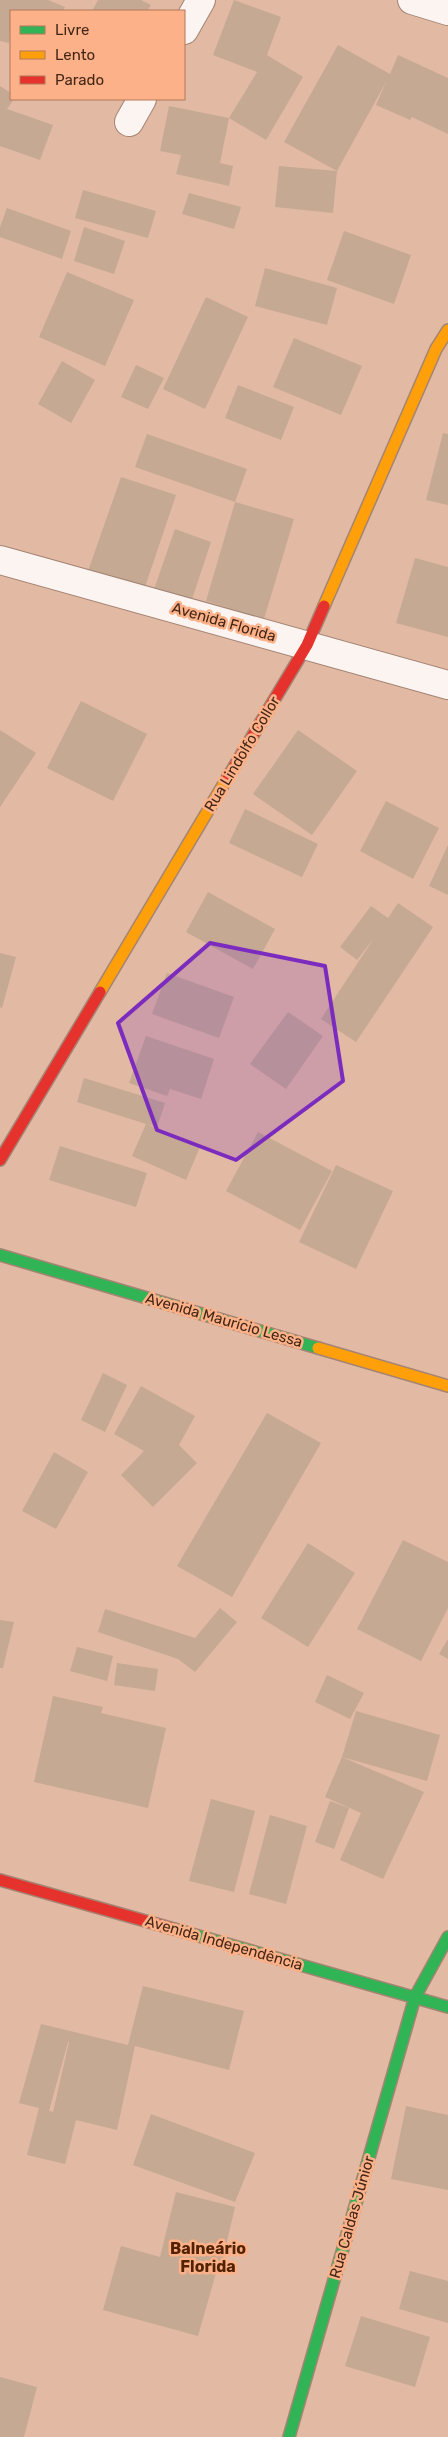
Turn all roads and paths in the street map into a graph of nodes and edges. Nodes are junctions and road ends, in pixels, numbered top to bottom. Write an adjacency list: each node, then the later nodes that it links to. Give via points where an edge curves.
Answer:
1 (201, 0): 4 (street)
2 (412, 0): 3 (street)
3 (448, 11)
4 (185, 28)
5 (448, 330): 7 (street, Rua Lindolfo Collor, via 436,348)
6 (0, 560): 7 (street, Avenida Florida)
7 (307, 646): 8 (street, Avenida Florida); 9 (street, Rua Lindolfo Collor)
8 (448, 685)
9 (0, 1160)
10 (0, 1255): 11 (street, Avenida Maurício Lessa)
11 (448, 1386)
12 (0, 1880): 14 (street, Avenida Independência)
13 (448, 1937): 14 (street, Rua Caldas Júnior)
14 (415, 1997): 15 (street, Avenida Independência); 16 (street, Rua Caldas Júnior)
15 (448, 2007)
16 (289, 2437)

